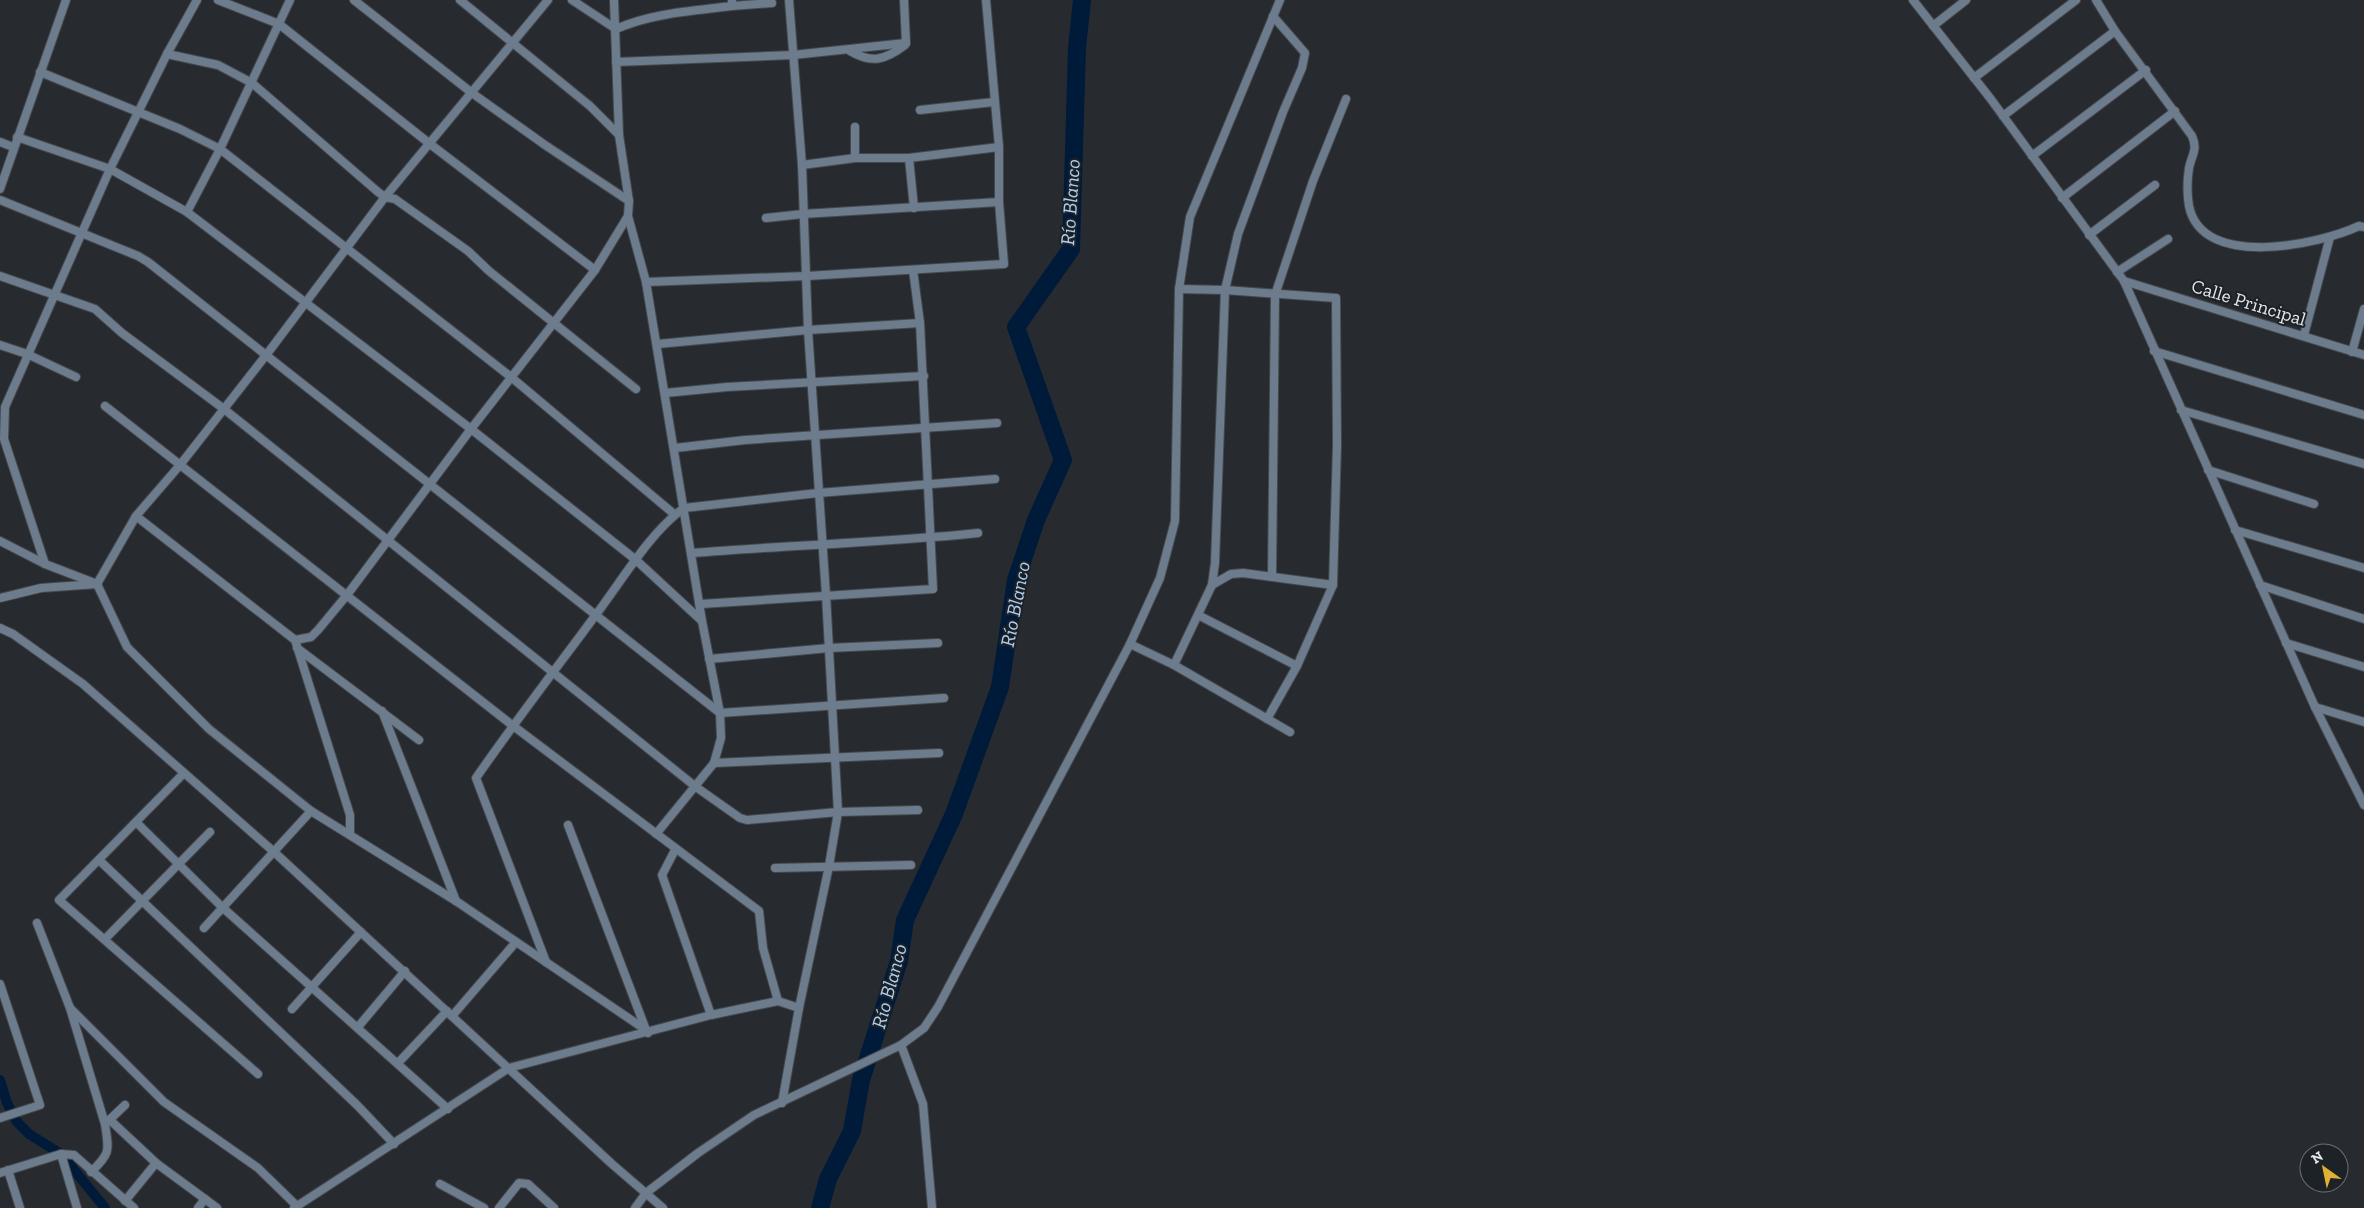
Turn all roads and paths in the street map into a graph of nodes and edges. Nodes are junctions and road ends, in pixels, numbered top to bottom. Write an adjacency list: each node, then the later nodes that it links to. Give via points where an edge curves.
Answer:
1 (66, 0): 30 (street)
2 (197, 0): 26 (street)
3 (218, 0): 21 (street)
4 (290, 0): 21 (street)
5 (354, 0): 33 (street)
6 (460, 0): 25 (street)
7 (548, 0): 25 (street)
8 (572, 0): 23 (street)
9 (614, 0): 23 (street)
10 (789, 0): 27 (street)
11 (904, 0): 27 (street, via 906,44)
12 (986, 0): 35 (street)
13 (1280, 0): 20 (street)
14 (1914, 0): 22 (street)
15 (1966, 0): 22 (street)
16 (2076, 0): 31 (street)
17 (2096, 0): 24 (street)
18 (732, 3): 19 (street); 23 (street, via 659,16)
19 (772, 3)
20 (1273, 16): 80 (street, via 1190,217); 81 (street, via 1304,53 1302,68 1238,234)
21 (279, 24): 32 (street); 46 (street)
22 (1933, 26): 31 (street)
23 (616, 29): 28 (street)
24 (2115, 31): 29 (street); 40 (street)
25 (513, 42): 33 (street); 41 (street)
26 (167, 54): 32 (street, via 218,65); 38 (street)
27 (793, 55): 28 (street); 53 (street)
28 (616, 62): 39 (street)
29 (2146, 70): 37 (street); 50 (street)
30 (40, 72): 38 (street); 44 (street)
31 (1974, 78): 40 (street)
32 (252, 82): 49 (street); 57 (street)
33 (472, 93): 46 (street); 60 (street)
34 (1346, 99): 83 (street)
35 (994, 102): 36 (street); 48 (street)
36 (920, 110)
37 (2175, 111): 58 (street); 70 (street, via 2196,146 2189,168 2187,191 2189,208 2206,234 2232,245 2254,248)
38 (140, 112): 49 (street); 54 (street)
39 (618, 112): 41 (street); 43 (street)
40 (2003, 116): 50 (street)
41 (601, 117): 43 (street)
42 (855, 126): 51 (street)
43 (619, 135): 60 (street)
44 (17, 137): 47 (street); 54 (street)
45 (0, 142): 47 (street)
46 (430, 144): 57 (street); 73 (street)
47 (13, 147): 56 (street)
48 (999, 148): 52 (street); 61 (street)
49 (220, 149): 63 (street); 72 (street)
50 (2032, 156): 58 (street)
51 (855, 158): 52 (street); 53 (street)
52 (909, 158): 62 (street)
53 (802, 165): 64 (street)
54 (110, 169): 63 (street); 68 (street)
55 (2155, 185): 69 (street)
56 (0, 189)
57 (386, 197): 72 (street); 86 (street, via 395,199 468,251)
58 (2062, 198): 69 (street)
59 (0, 200): 68 (street)
60 (629, 201): 65 (street)
61 (999, 202): 62 (street); 74 (street, via 1004,264)
62 (914, 208): 64 (street)
63 (187, 212): 84 (street)
64 (803, 214): 66 (street); 77 (street)
65 (628, 216): 73 (street); 79 (street)
66 (766, 218)
67 (2364, 227): 70 (street)
68 (83, 234): 82 (street); 95 (street, via 138,256)
69 (2089, 235): 75 (street)
70 (2330, 237): 89 (street)
71 (2168, 239): 75 (street)
72 (347, 248): 84 (street); 99 (street)
73 (595, 270): 86 (street)
74 (913, 270): 77 (street); 87 (street)
75 (2117, 272): 78 (street)
76 (0, 276): 82 (street)
77 (807, 276): 79 (street); 88 (street)
78 (2124, 281): 89 (street, Calle Principal); 92 (street)
79 (646, 282): 90 (street)
80 (1179, 289): 81 (street); 150 (street, via 1175,521 1160,578)
81 (1225, 290): 83 (street); 135 (street, via 1216,563)
82 (54, 294): 94 (street); 104 (street, via 95,309)
83 (1275, 295): 133 (street); 136 (street, via 1336,298 1337,445)
84 (307, 303): 95 (street); 108 (street)
85 (2364, 309): 93 (street)
86 (553, 323): 99 (street); 101 (street)
87 (920, 323): 88 (street); 97 (street)
88 (808, 330): 90 (street); 100 (street)
89 (2304, 335): 93 (street, Calle Principal)
90 (658, 344): 102 (street)
91 (0, 345): 94 (street)
92 (2154, 351): 105 (street); 106 (street)
93 (2352, 352): 96 (street, Calle Principal)
94 (27, 354): 98 (street); 131 (street, via 5,407 4,439)
95 (267, 354): 104 (street); 116 (street)
96 (2364, 355)
97 (924, 376): 100 (street); 109 (street)
98 (76, 377)
99 (511, 377): 108 (street); 121 (street)
100 (811, 383): 102 (street); 110 (street)
101 (636, 389)
102 (665, 393): 111 (street)
103 (105, 406): 113 (street)
104 (224, 409): 113 (street); 126 (street)
105 (2181, 410): 112 (street); 114 (street)
106 (2364, 415)
107 (997, 424): 109 (street)
108 (471, 429): 116 (street); 130 (street)
109 (926, 429): 110 (street); 117 (street)
110 (815, 435): 111 (street); 118 (street)
111 (675, 448): 120 (street)
112 (2364, 464)
113 (180, 465): 122 (street); 138 (street)
114 (2208, 470): 119 (street); 123 (street)
115 (995, 479): 117 (street)
116 (430, 484): 126 (street); 143 (street)
117 (928, 485): 118 (street); 125 (street)
118 (818, 492): 120 (street); 128 (street)
119 (2314, 504)
120 (684, 508): 121 (street); 129 (street)
121 (674, 514): 130 (street)
122 (136, 516): 134 (street); 148 (street)
123 (2235, 530): 132 (street); 137 (street)
124 (978, 533): 125 (street)
125 (930, 538): 128 (street); 139 (street, via 934,590)
126 (388, 540): 138 (street); 156 (street)
127 (0, 541): 131 (street)
128 (822, 543): 129 (street); 139 (street)
129 (692, 553): 141 (street)
130 (636, 560): 143 (street); 145 (street)
131 (45, 564): 134 (street)
132 (2364, 568)
133 (1272, 576): 135 (street, via 1231,574); 136 (street)
134 (97, 584): 140 (street, via 41,588); 174 (street, via 127,647 209,729)
135 (1212, 585): 142 (street)
136 (1333, 586): 154 (street)
137 (2260, 586): 144 (street); 147 (street)
138 (347, 595): 148 (street, via 311,637); 164 (street)
139 (826, 595): 141 (street); 151 (street)
140 (0, 598)
141 (701, 604): 145 (street)
142 (1198, 615): 153 (street); 154 (street)
143 (595, 616): 156 (street); 161 (street)
144 (2364, 619)
145 (702, 621): 152 (street)
146 (0, 628): 170 (street, via 83,684)
147 (2286, 643): 155 (street); 159 (street)
148 (296, 644): 160 (street); 179 (street, via 350,815)
149 (938, 644): 151 (street)
150 (1130, 644): 153 (street); 208 (street, via 938,1007 924,1028)
151 (829, 648): 152 (street); 158 (street)
152 (709, 659): 161 (street)
153 (1174, 664): 162 (street)
154 (1297, 666): 162 (street)
155 (2364, 667)
156 (552, 673): 164 (street); 171 (street)
157 (944, 698): 158 (street)
158 (832, 704): 161 (street); 168 (street)
159 (2316, 707): 163 (street); 172 (street)
160 (382, 711): 166 (street); 189 (street)
161 (720, 713): 169 (street, via 721,738)
162 (1267, 719): 165 (street)
163 (2364, 722)
164 (512, 726): 180 (street); 196 (street, via 476,778)
165 (1290, 732)
166 (419, 740)
167 (938, 753): 168 (street)
168 (835, 758): 169 (street); 175 (street)
169 (714, 763): 171 (street)
170 (184, 773): 176 (street); 182 (street)
171 (696, 787): 175 (street, via 747,820); 180 (street)
172 (2364, 805)
173 (918, 810): 175 (street)
174 (311, 811): 179 (street); 182 (street)
175 (838, 812): 186 (street)
176 (136, 822): 183 (street); 184 (street)
177 (568, 825): 207 (street)
178 (210, 832): 184 (street)
179 (350, 834): 189 (street)
180 (656, 834): 181 (street)
181 (675, 850): 200 (street, via 759,911 762,948); 205 (street, via 662,875)
182 (273, 851): 190 (street); 193 (street)
183 (99, 860): 188 (street); 194 (street, via 59,900)
184 (178, 865): 188 (street); 190 (street)
185 (911, 865): 186 (street)
186 (829, 866): 187 (street); 202 (street)
187 (776, 868)
188 (142, 901): 194 (street); 217 (street)
189 (456, 901): 195 (street)
190 (222, 907): 192 (street); 199 (street)
191 (36, 923): 201 (street)
192 (204, 928)
193 (361, 932): 197 (street); 199 (street)
194 (105, 939): 211 (street)
195 (516, 942): 196 (street); 204 (street)
196 (546, 962): 207 (street)
197 (405, 971): 204 (street); 206 (street)
198 (0, 984): 215 (street, via 40,1105)
199 (311, 987): 203 (street); 206 (street)
200 (778, 1001): 202 (street); 205 (street)
201 (70, 1008): 216 (street); 227 (street, via 164,1102 258,1168)
202 (799, 1008): 212 (street)
203 (292, 1009)
204 (450, 1013): 209 (street); 210 (street)
205 (711, 1015): 207 (street)
206 (358, 1027): 209 (street)
207 (647, 1031): 210 (street)
208 (901, 1045): 212 (street); 238 (street, via 923,1104)
209 (398, 1063): 214 (street)
210 (509, 1068): 214 (street); 224 (street)
211 (258, 1074)
212 (782, 1103): 224 (street, via 754,1115)
213 (125, 1105): 216 (street)
214 (448, 1109): 217 (street)
215 (3, 1117)
216 (108, 1122): 219 (street); 221 (street, via 108,1151)
217 (394, 1144): 227 (street)
218 (60, 1154): 220 (street); 221 (street, via 74,1155); 229 (street)
219 (156, 1163): 225 (street); 226 (street)
220 (8, 1170): 222 (street); 228 (street)
221 (91, 1172): 226 (street)
222 (0, 1173)
223 (440, 1184): 233 (street)
224 (646, 1192): 236 (street); 237 (street)
225 (205, 1199): 231 (street); 232 (street)
226 (125, 1201): 230 (street)
227 (296, 1207)
228 (20, 1208)
229 (77, 1208)
230 (134, 1208)
231 (198, 1208)
232 (216, 1208)
233 (484, 1208)
234 (499, 1208): 235 (street, via 519,1183 528,1184)
235 (554, 1208)
236 (635, 1208)
237 (663, 1208)
238 (932, 1208)

